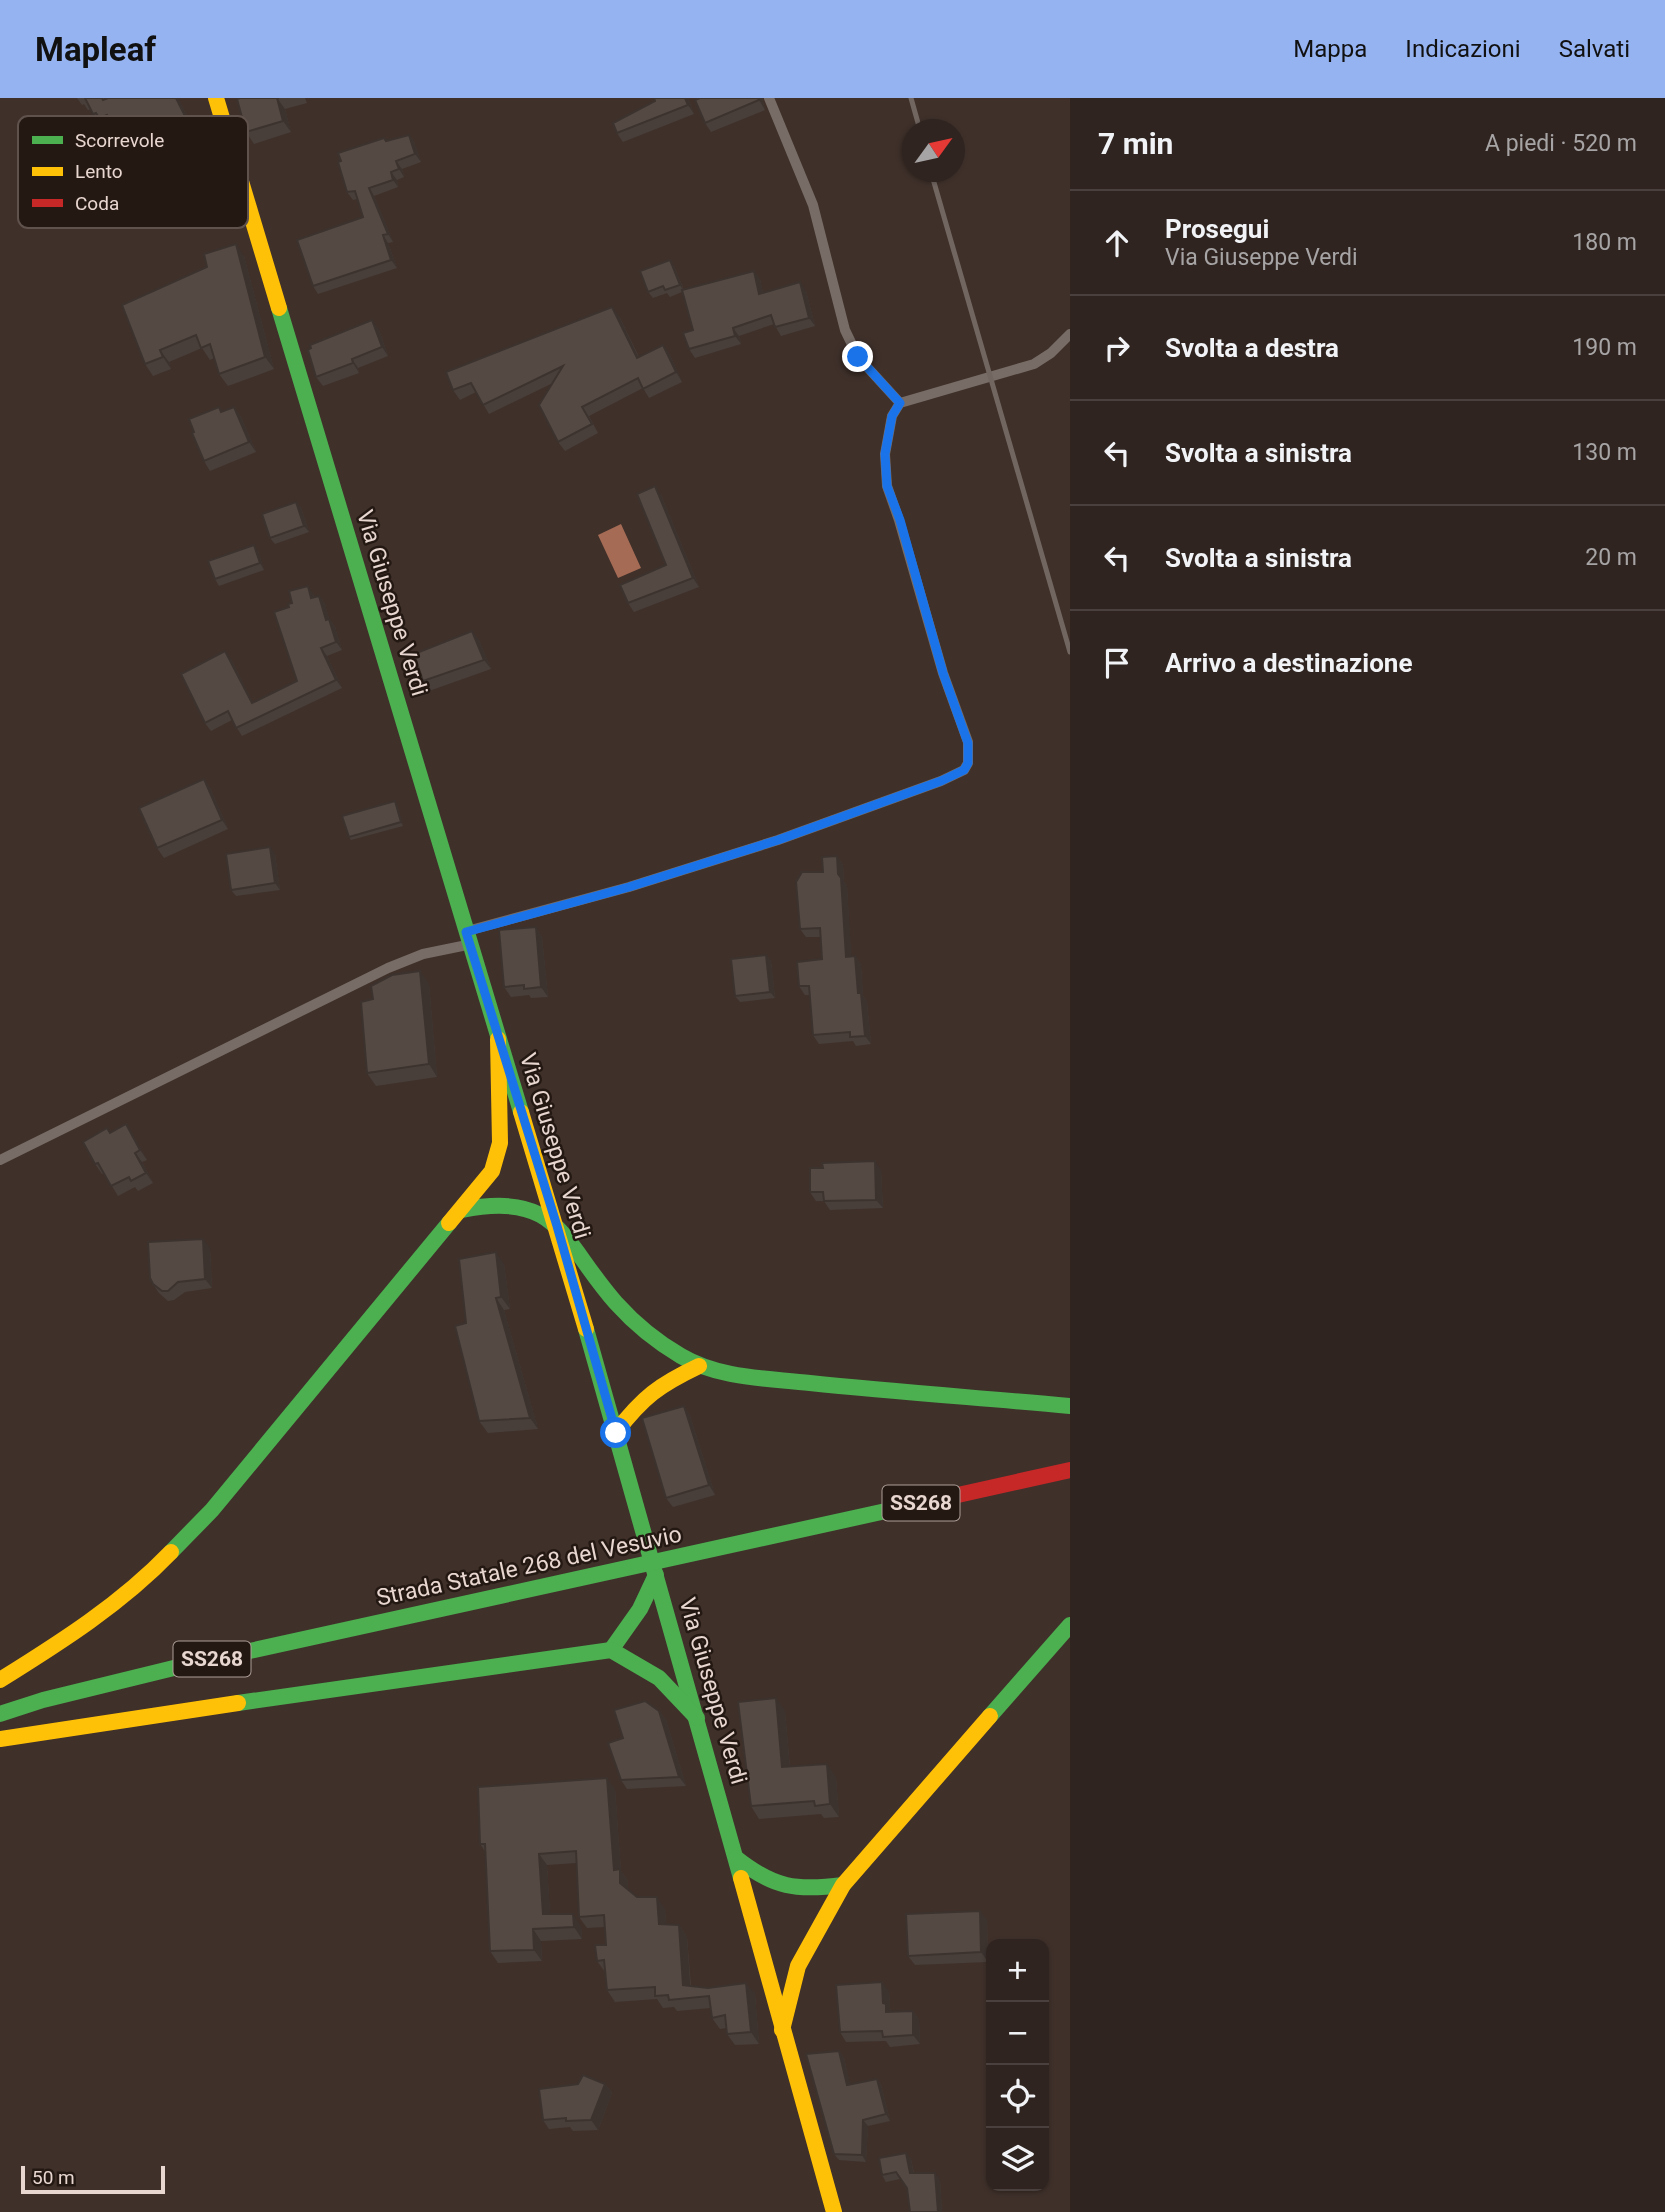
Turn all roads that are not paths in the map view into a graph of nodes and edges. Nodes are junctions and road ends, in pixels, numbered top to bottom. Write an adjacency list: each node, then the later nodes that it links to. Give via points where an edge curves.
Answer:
1 (216, 98): 3 (main road, Via Giuseppe Verdi)
2 (769, 98): 6 (lane, via 813,205 845,330 858,357)
3 (221, 116)
4 (248, 205): 7 (main road, Via Giuseppe Verdi)
5 (1070, 334): 6 (lane, via 1034,364)
6 (900, 403): 7 (lane, via 892,416 885,454 887,486 968,743 964,770 778,840)
7 (468, 938): 8 (main road, Via Giuseppe Verdi); 9 (lane, via 388,968)
8 (498, 1039): 10 (main road, via 500,1143 492,1171); 11 (main road, Via Giuseppe Verdi)
9 (0, 1160)
10 (461, 1210): 11 (main road, via 505,1204 525,1208); 19 (main road, via 212,1510 145,1579 76,1633)
11 (557, 1226): 12 (main road, via 616,1303 657,1340); 14 (main road, Via Giuseppe Verdi)
12 (699, 1366): 13 (main road, via 844,1387); 14 (main road, via 668,1381 637,1405)
13 (1070, 1406)
14 (616, 1433): 16 (main road, Via Giuseppe Verdi)
15 (1070, 1470): 20 (main road, Strada Statale 268 del Vesuvio / SS268, via 118,1681)
16 (656, 1575): 18 (main road, via 640,1609); 21 (main road, Via Giuseppe Verdi)
17 (1070, 1625): 24 (main road)
18 (611, 1650): 21 (main road, via 644,1666 672,1688); 22 (main road)
19 (0, 1680)
20 (0, 1714)
21 (697, 1718): 23 (main road, Via Giuseppe Verdi)
22 (0, 1740)
23 (736, 1858): 24 (main road, via 759,1877 780,1886 808,1890); 25 (main road, Via Giuseppe Verdi)
24 (843, 1885): 25 (main road, via 799,1966)
25 (782, 2030): 26 (main road, Via Giuseppe Verdi)
26 (834, 2212)

